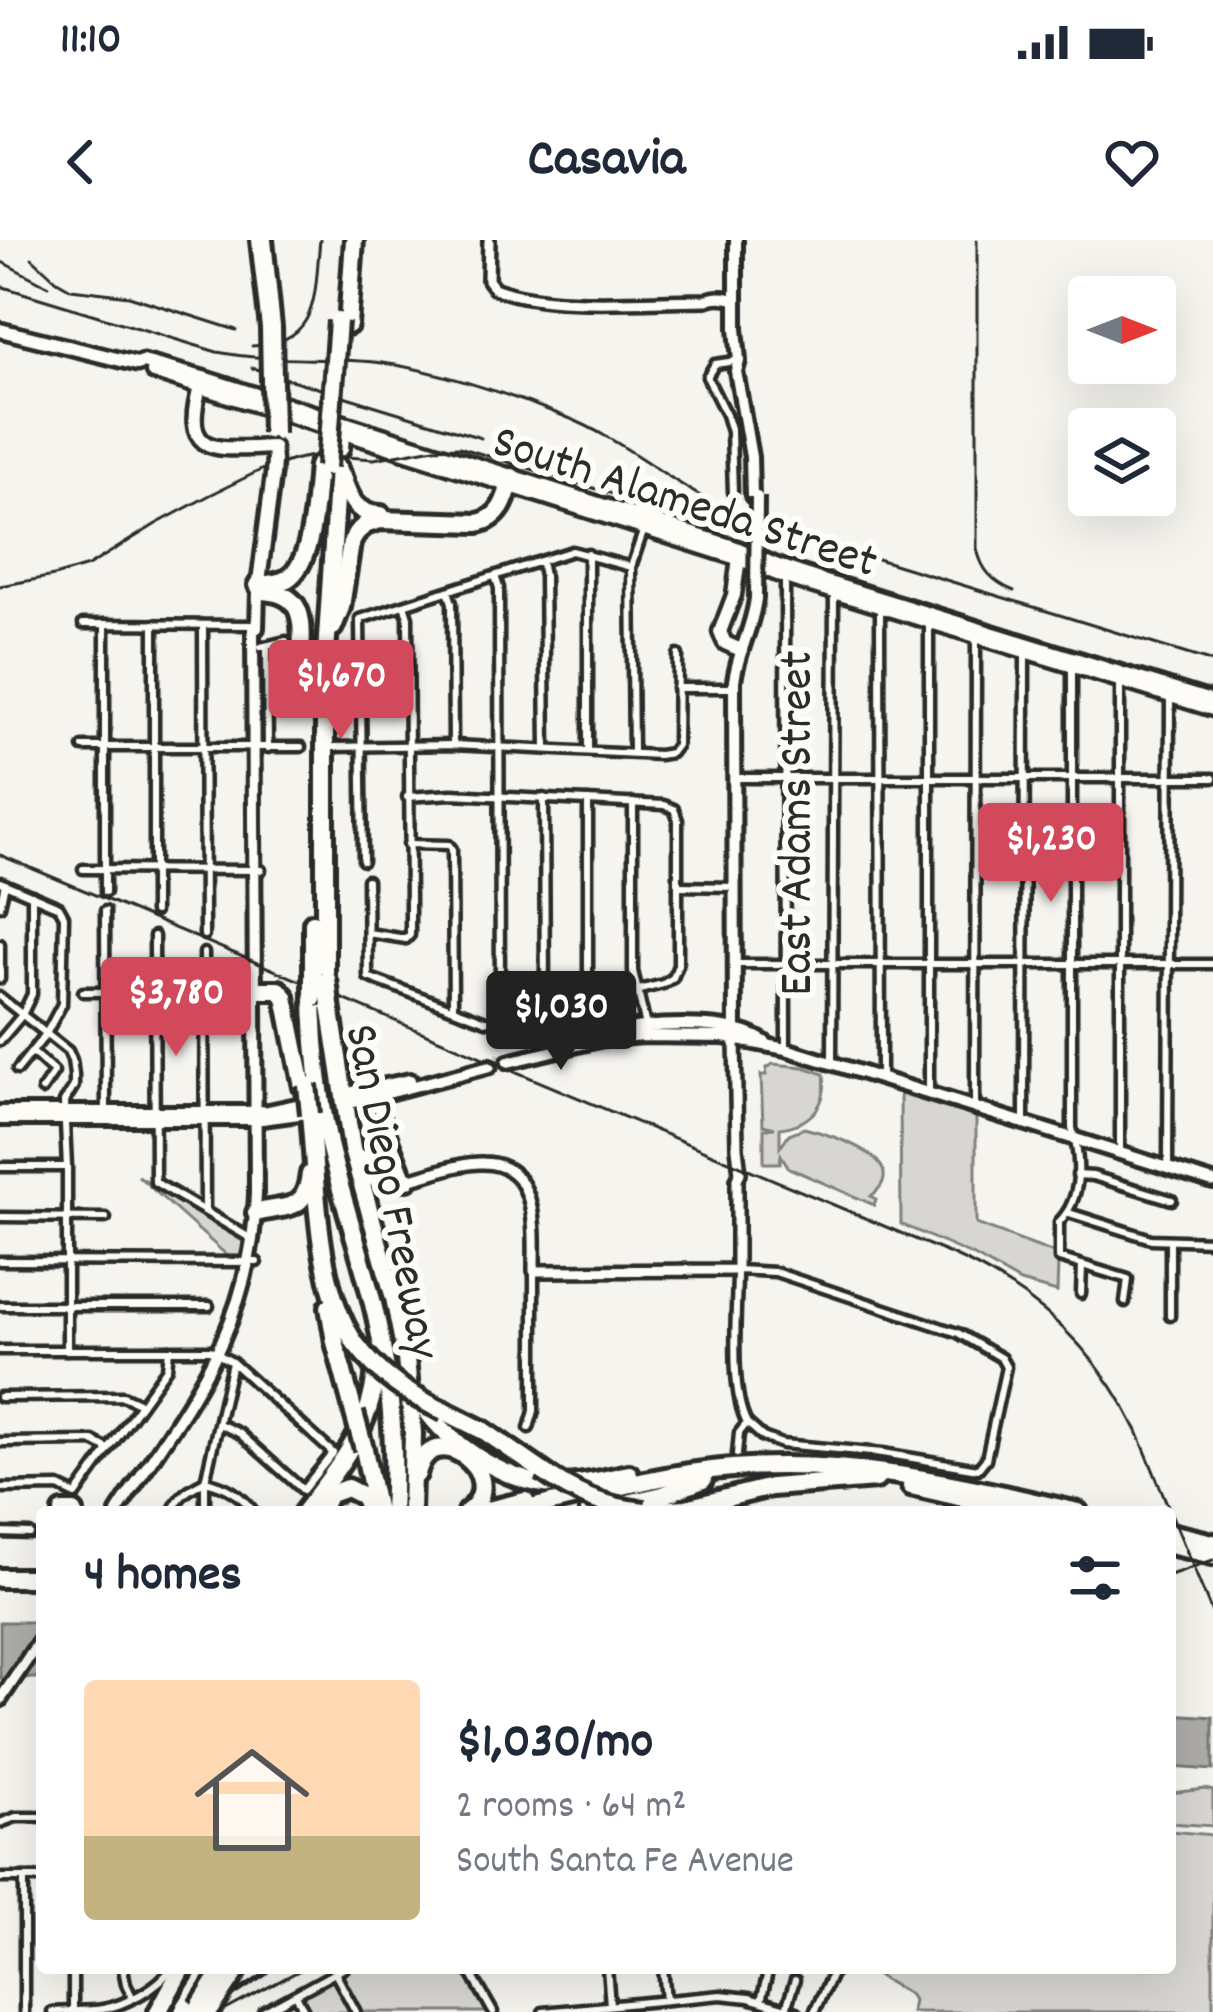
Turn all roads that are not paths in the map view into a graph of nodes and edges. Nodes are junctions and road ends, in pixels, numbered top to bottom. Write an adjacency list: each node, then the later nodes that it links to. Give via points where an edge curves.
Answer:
1 (262, 240): 10 (main road, bridge)
2 (349, 240): 6 (highway)
3 (489, 240): 5 (street, via 488,280 526,298)
4 (736, 240): 5 (main road)
5 (736, 300): 8 (main road)
6 (343, 323): 11 (highway, bridge); 11 (highway, bridge)
7 (0, 330): 9 (main road, South Alameda Street)
8 (739, 361): 13 (street, via 715,364 707,377 730,426); 36 (main road, bridge, via 754,496 754,597)
9 (202, 383): 10 (main road, via 193,415 203,442); 12 (main road, South Alameda Street)
10 (273, 448): 21 (main road)
11 (333, 473): 12 (highway, via 356,507 372,514 491,513); 21 (highway, via 299,567); 37 (highway); 44 (highway)
12 (508, 481): 14 (main road, South Alameda Street); 37 (highway, via 500,511 484,522 380,520 361,527)
13 (733, 492)
14 (645, 524): 15 (main road, South Alameda Street); 18 (street)
15 (738, 553): 20 (main road, South Alameda Street); 22 (main road, South Alameda Street); 36 (main road, via 720,632)
16 (588, 554): 17 (street); 18 (street); 58 (street)
17 (541, 561): 19 (street); 57 (street)
18 (631, 567): 59 (street)
19 (495, 576): 23 (street); 47 (street)
20 (785, 577): 22 (main road, South Alameda Street); 62 (street)
21 (258, 588): 31 (main road); 44 (highway, via 286,596 299,612 303,679)
22 (835, 588): 25 (main road, South Alameda Street); 26 (main road, South Alameda Street); 63 (street, East Adams Street)
23 (448, 591): 24 (street); 46 (street)
24 (404, 605): 55 (street, via 360,619); 56 (street)
25 (880, 606): 26 (main road, South Alameda Street); 64 (street)
26 (930, 617): 32 (main road, South Alameda Street); 35 (main road, South Alameda Street); 65 (street)
27 (83, 624): 28 (street)
28 (105, 624): 29 (street); 49 (street)
29 (154, 625): 30 (street); 50 (street)
30 (202, 625): 31 (street); 51 (street)
31 (257, 626): 34 (main road); 52 (main road)
32 (976, 636): 35 (main road, South Alameda Street); 60 (street)
33 (286, 641): 34 (street)
34 (264, 647): 52 (main road)
35 (1026, 647): 39 (main road, South Alameda Street); 40 (main road, South Alameda Street); 66 (street)
36 (742, 648): 42 (main road)
37 (326, 651): 108 (highway)
38 (678, 655): 41 (street)
39 (1072, 666): 40 (main road, South Alameda Street); 67 (street)
40 (1121, 676): 43 (main road, South Alameda Street); 45 (main road, South Alameda Street); 68 (street)
41 (677, 688): 42 (street); 59 (street, via 677,745 671,753)
42 (734, 688): 61 (main road)
43 (1170, 696): 45 (main road, South Alameda Street); 69 (street)
44 (313, 701): 108 (highway)
45 (1213, 705)
46 (453, 745): 47 (street); 56 (street)
47 (499, 746): 57 (street); 71 (street)
48 (83, 747): 49 (street)
49 (105, 747): 50 (street); 79 (street)
50 (154, 747): 51 (street); 80 (street)
51 (203, 747): 52 (street); 82 (street)
52 (261, 747): 54 (street); 81 (main road)
53 (333, 747): 55 (street)
54 (301, 748)
55 (362, 748): 56 (street); 77 (street)
56 (406, 748): 72 (street)
57 (546, 749): 58 (street)
58 (588, 751): 59 (street)
59 (633, 753)
60 (975, 777): 65 (street); 66 (street); 102 (street)
61 (735, 778): 62 (street); 86 (main road)
62 (785, 778): 63 (street); 98 (street)
63 (833, 778): 64 (street); 99 (street, East Adams Street)
64 (880, 778): 65 (street); 100 (street)
65 (929, 778): 101 (street)
66 (1024, 778): 67 (street); 103 (street)
67 (1072, 778): 68 (street); 104 (street)
68 (1119, 778): 69 (street); 105 (street)
69 (1170, 778): 70 (street); 106 (street)
70 (1213, 778)
71 (500, 795): 72 (street); 73 (street); 122 (street)
72 (407, 797): 76 (street)
73 (544, 798): 74 (street); 120 (street)
74 (588, 801): 75 (street); 118 (street)
75 (633, 803): 85 (street, via 674,809); 115 (street)
76 (408, 844): 92 (street, via 408,943); 119 (street, via 452,849)
77 (363, 861)
78 (82, 869): 79 (street)
79 (105, 870): 80 (street); 87 (street)
80 (154, 870): 82 (street); 91 (street)
81 (258, 870): 82 (street); 110 (main road)
82 (204, 871): 93 (street)
83 (368, 880): 92 (street)
84 (3, 883): 88 (street); 89 (street)
85 (677, 886): 86 (street); 115 (street, via 676,975)
86 (735, 886): 97 (main road)
87 (105, 892)
88 (32, 895): 121 (street, via 32,994); 124 (street, via 64,916 64,991)
89 (0, 906)
90 (105, 911): 112 (street)
91 (154, 912)
92 (368, 933): 119 (street, via 368,977)
93 (204, 935)
94 (154, 936): 113 (street)
95 (0, 944): 109 (street)
96 (204, 953): 114 (street)
97 (735, 964): 98 (street); 125 (main road)
98 (786, 964): 99 (street); 127 (street)
99 (833, 964): 100 (street); 129 (street, East Adams Street)
100 (881, 964): 101 (street); 131 (street)
101 (929, 964): 102 (street); 134 (street)
102 (975, 964): 103 (street); 136 (street)
103 (1024, 964): 104 (street); 145 (street)
104 (1072, 964): 105 (street); 148 (street)
105 (1119, 964): 106 (street); 149 (street)
106 (1169, 964): 107 (street); 152 (street)
107 (1213, 964)
108 (319, 972): 117 (highway, bridge)
109 (0, 979)
110 (258, 991): 114 (street); 137 (highway, via 285,997); 139 (main road)
111 (83, 992): 112 (street)
112 (105, 992): 113 (street); 141 (street)
113 (154, 992): 114 (street); 142 (street)
114 (204, 992): 143 (street)
115 (636, 992): 118 (street); 123 (street)
116 (0, 997): 121 (street)
117 (319, 1001): 137 (highway, via 305,1040); 146 (highway); 173 (highway, San Diego Freeway, via 326,1129); 210 (highway, San Diego Freeway, via 337,1126 395,1352)
118 (591, 1001): 120 (street)
119 (453, 1008): 122 (street)
120 (548, 1012): 122 (street)
121 (22, 1015): 124 (street); 126 (street)
122 (500, 1023)
123 (646, 1031): 125 (main road); 133 (main road, via 597,1034)
124 (46, 1034): 128 (street); 140 (street, via 73,1060)
125 (735, 1034): 127 (main road); 171 (street)
126 (0, 1041)
127 (786, 1049): 129 (main road)
128 (32, 1052): 130 (street); 132 (street, via 54,1072)
129 (832, 1064): 131 (main road)
130 (17, 1070)
131 (881, 1078): 134 (main road)
132 (42, 1090)
133 (372, 1092): 135 (main road); 154 (main road)
134 (929, 1093): 136 (main road)
135 (350, 1098)
136 (975, 1108): 145 (main road)
137 (311, 1109): 139 (main road); 144 (main road); 158 (highway, via 304,1197 286,1209); 174 (highway)
138 (0, 1115): 140 (main road)
139 (259, 1115): 143 (main road); 144 (main road); 147 (main road); 158 (main road)
140 (66, 1116): 141 (main road); 151 (street)
141 (106, 1116): 142 (main road)
142 (155, 1116): 143 (main road); 157 (street, via 155,1182)
143 (205, 1116): 157 (street)
144 (280, 1118): 147 (main road)
145 (1024, 1123): 148 (main road)
146 (349, 1131): 154 (highway, via 373,1178); 166 (highway)
147 (262, 1136): 158 (main road)
148 (1075, 1138): 149 (main road); 153 (street)
149 (1120, 1152): 152 (main road)
150 (0, 1167): 151 (street)
151 (67, 1167): 161 (street)
152 (1168, 1167): 155 (main road)
153 (1077, 1175): 156 (street); 159 (street)
154 (407, 1180): 166 (highway, via 380,1199); 172 (street, via 482,1163 512,1172 532,1203)
155 (1213, 1182)
156 (1172, 1200)
157 (205, 1211): 163 (street)
158 (259, 1211): 163 (main road); 169 (main road)
159 (1069, 1213): 165 (street); 170 (street, via 1059,1222 1059,1258)
160 (0, 1217): 161 (street)
161 (67, 1217): 162 (street); 168 (street)
162 (106, 1218)
163 (253, 1240): 169 (main road)
164 (1213, 1241): 165 (street)
165 (1170, 1242): 180 (street)
166 (380, 1248): 185 (highway)
167 (0, 1261): 168 (street)
168 (68, 1262): 169 (street); 178 (street)
169 (253, 1262): 184 (main road)
170 (1082, 1266): 175 (street); 176 (street, via 1128,1279)
171 (737, 1270): 172 (street); 188 (street, via 737,1386); 188 (street, via 773,1272 958,1333 1006,1370 978,1469 782,1444)
172 (534, 1271): 190 (street)
173 (368, 1283): 205 (highway, via 376,1361 370,1409); 209 (highway, San Diego Freeway)
174 (329, 1288): 208 (highway, bridge); 217 (highway, bridge, via 355,1343 394,1383)
175 (1081, 1294)
176 (1125, 1302)
177 (0, 1306): 178 (street)
178 (68, 1306): 179 (street); 182 (street)
179 (208, 1306)
180 (1170, 1316)
181 (0, 1350): 182 (street)
182 (68, 1350): 183 (street)
183 (169, 1350): 184 (street); 187 (street, via 167,1368)
184 (225, 1358): 189 (street); 189 (street, via 333,1453 303,1490); 201 (main road)
185 (409, 1377): 195 (highway, via 441,1430 514,1476 555,1485); 211 (highway, via 413,1433)
186 (0, 1397): 187 (street, via 123,1396)
187 (141, 1404): 192 (street)
188 (747, 1423): 193 (street)
189 (219, 1424): 198 (street)
190 (529, 1428)
191 (0, 1442): 192 (street, via 93,1441)
192 (109, 1449): 200 (street)
193 (737, 1454)
194 (778, 1465): 195 (highway); 215 (highway, via 686,1473); 221 (highway, via 913,1475)
195 (642, 1473): 214 (highway)
196 (876, 1479): 197 (highway); 219 (highway, via 771,1487); 220 (highway)
197 (703, 1480): 216 (highway); 218 (highway)
198 (205, 1481): 202 (street); 203 (street); 204 (street, via 227,1486)
199 (0, 1488): 200 (street, via 59,1487)
200 (75, 1503)
201 (125, 1506)
202 (174, 1506)
203 (205, 1506)
204 (249, 1506)
205 (308, 1506)
206 (324, 1506): 207 (highway, via 347,1488)
207 (370, 1506)
208 (373, 1506)
209 (401, 1506)
210 (402, 1506)
211 (403, 1506)
212 (404, 1506): 213 (highway, via 420,1460 440,1447 481,1476 482,1497)
213 (473, 1506)
214 (505, 1506)
215 (541, 1506)
216 (579, 1506)
217 (613, 1506)
218 (615, 1506)
219 (694, 1506)
220 (998, 1506)
221 (1051, 1506)
222 (0, 1534): 223 (street)
223 (30, 1534)
224 (1176, 1534): 225 (highway)
225 (1213, 1543)
226 (1176, 1546): 227 (highway)
227 (1213, 1555)
228 (0, 1568): 229 (highway)
229 (36, 1569)
230 (36, 1569): 231 (highway)
231 (0, 1578)
232 (36, 1634): 234 (main road)
233 (36, 1646): 235 (main road)
234 (0, 1687)
235 (0, 1700)
236 (36, 1817): 237 (street)
237 (0, 1823)
238 (0, 1878): 239 (street)
239 (24, 1878): 240 (street); 266 (street)
240 (36, 1878)
241 (73, 1974): 264 (street)
242 (124, 1974): 259 (street)
243 (168, 1974): 259 (street)
244 (172, 1974): 268 (highway)
245 (209, 1974): 269 (highway, bridge)
246 (209, 1974): 269 (highway)
247 (235, 1974): 270 (highway, bridge)
248 (242, 1974): 269 (main road)
249 (251, 1974): 269 (main road)
250 (333, 1974): 258 (street)
251 (336, 1974): 272 (street)
252 (472, 1974): 273 (street)
253 (607, 1974): 262 (street)
254 (664, 1974): 260 (street)
255 (768, 1974): 261 (street)
256 (833, 1974): 276 (street)
257 (795, 1980): 263 (street)
258 (296, 1995): 265 (street); 271 (street)
259 (132, 1997): 264 (street)
260 (666, 2000): 261 (street); 262 (street)
261 (761, 2001): 263 (street)
262 (610, 2006): 274 (street)
263 (785, 2010): 275 (street)
264 (73, 2011): 267 (street)
265 (268, 2011)
266 (24, 2012)
267 (52, 2012)
268 (158, 2012)
269 (188, 2012)
270 (209, 2012)
271 (305, 2012)
272 (356, 2012)
273 (493, 2012)
274 (543, 2012)
275 (796, 2012)
276 (814, 2012)

